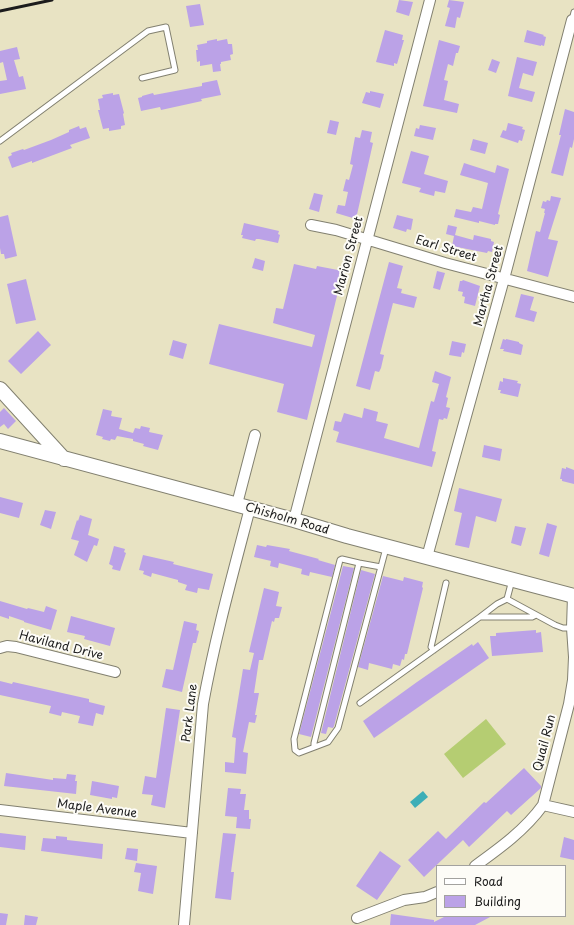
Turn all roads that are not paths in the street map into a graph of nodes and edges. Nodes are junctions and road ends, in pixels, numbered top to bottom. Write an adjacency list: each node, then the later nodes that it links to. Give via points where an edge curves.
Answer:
1 (430, 0): 6 (street, Marion Street)
2 (573, 16): 7 (street, Martha Street)
3 (142, 78): 4 (lane, via 175,70 166,27 148,31)
4 (0, 141)
5 (311, 225): 6 (street, Earl Street)
6 (367, 239): 7 (street, Earl Street); 14 (street, Marion Street)
7 (504, 279): 8 (street, Earl Street); 16 (street, Martha Street)
8 (574, 297)
9 (0, 389): 12 (main road)
10 (254, 435): 13 (street, Park Lane)
11 (0, 441): 12 (main road, Chisholm Road)
12 (64, 459): 13 (main road, Chisholm Road)
13 (243, 506): 14 (main road, Chisholm Road); 34 (street, Park Lane, via 229,587 203,704)
14 (294, 520): 15 (main road, Chisholm Road)
15 (387, 547): 16 (main road, Chisholm Road); 18 (lane)
16 (427, 557): 19 (main road, Chisholm Road)
17 (359, 563): 18 (lane); 30 (lane); 30 (lane, via 340,560 294,739 295,750 299,753)
18 (381, 567): 30 (lane, via 338,728 328,742)
19 (512, 579): 21 (main road, Chisholm Road); 22 (lane)
20 (446, 584): 27 (lane, via 431,646)
21 (574, 595): 25 (street, Quail Run)
22 (507, 599): 23 (lane); 24 (lane)
23 (536, 614): 24 (lane, via 532,617); 25 (lane, via 555,625)
24 (480, 617): 27 (lane)
25 (572, 628): 31 (street, Quail Run, via 573,680)
26 (0, 648): 28 (street, Haviland Drive, via 16,648)
27 (434, 650): 29 (lane)
28 (116, 672)
29 (360, 703)
30 (314, 747)
31 (543, 805): 33 (street); 35 (street, Quail Run, via 517,834)
32 (0, 810): 34 (street, Maple Avenue)
33 (574, 812)
34 (192, 833): 38 (street, Park Lane)
35 (476, 865)
36 (436, 892): 37 (street, via 404,900)
37 (356, 918)
38 (184, 925)

